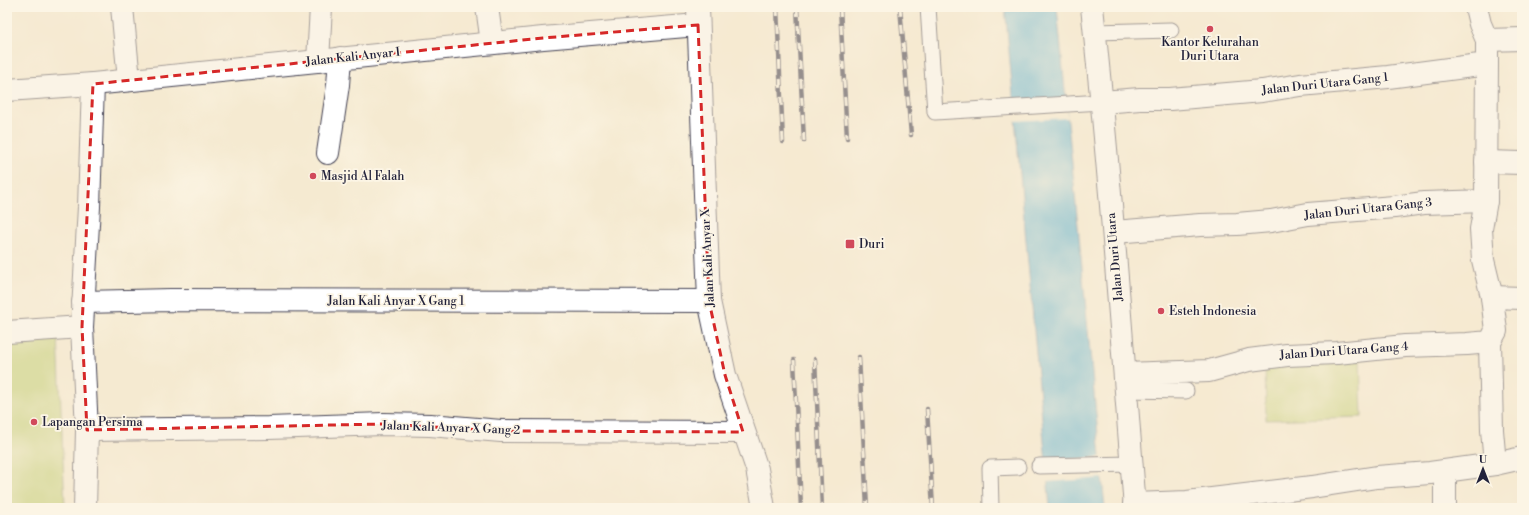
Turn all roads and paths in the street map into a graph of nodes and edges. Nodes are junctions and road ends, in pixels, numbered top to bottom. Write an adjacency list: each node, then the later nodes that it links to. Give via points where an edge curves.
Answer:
1 (122, 7): 16 (street)
2 (321, 7): 14 (street)
3 (487, 7): 12 (street)
4 (928, 7): 19 (lane, via 934,112)
5 (1092, 7): 9 (street, Jalan Duri Utara)
6 (1476, 7): 11 (street)
7 (698, 16): 12 (street, Jalan Kali Anyar I); 27 (street, Jalan Kali Anyar X)
8 (1171, 30): 9 (lane)
9 (1095, 32): 19 (street, Jalan Duri Utara)
10 (1522, 39): 11 (street)
11 (1487, 40): 15 (street)
12 (492, 43): 13 (street, Jalan Kali Anyar I)
13 (340, 58): 14 (street, Jalan Kali Anyar I); 20 (street)
14 (318, 61): 16 (street, Jalan Kali Anyar I)
15 (1487, 64): 19 (street, Jalan Duri Utara Gang 1, via 1262,91); 21 (street)
16 (129, 80): 17 (street, Jalan Kali Anyar I)
17 (93, 84): 18 (street, Jalan Kali Anyar I); 28 (street, via 92,162)
18 (7, 90)
19 (1102, 102): 24 (street, Jalan Duri Utara)
20 (328, 153)
21 (1486, 162): 22 (street); 23 (street)
22 (1522, 163)
23 (1486, 201): 24 (street, Jalan Duri Utara Gang 3, via 1424,203 1308,214 1271,221); 25 (street, via 1482,229 1482,260)
24 (1114, 232): 32 (street, Jalan Duri Utara)
25 (1492, 297): 26 (street); 31 (street, via 1496,331)
26 (1522, 298)
27 (709, 301): 28 (street, Jalan Kali Anyar X Gang 1); 35 (street, Jalan Kali Anyar X, via 725,375)
28 (83, 302): 29 (street)
29 (82, 327): 30 (street); 34 (street)
30 (7, 332)
31 (1490, 342): 32 (street, Jalan Duri Utara Gang 4, via 1287,355 1249,360 1209,371); 38 (street, via 1492,430)
32 (1125, 382): 33 (lane); 37 (street, Jalan Duri Utara)
33 (1186, 391)
34 (87, 430): 35 (street, Jalan Kali Anyar X Gang 2, via 383,424 501,431); 43 (street)
35 (743, 432): 44 (street, Jalan Kali Anyar X, via 757,470)
36 (1522, 458): 38 (street)
37 (1123, 464): 39 (lane); 42 (street, Jalan Duri Utara)
38 (1496, 464): 41 (street)
39 (1039, 466)
40 (1018, 467): 45 (lane, via 990,468)
41 (1445, 471): 42 (street); 46 (street)
42 (1135, 506)
43 (85, 508)
44 (764, 508)
45 (991, 508)
46 (1445, 508)

